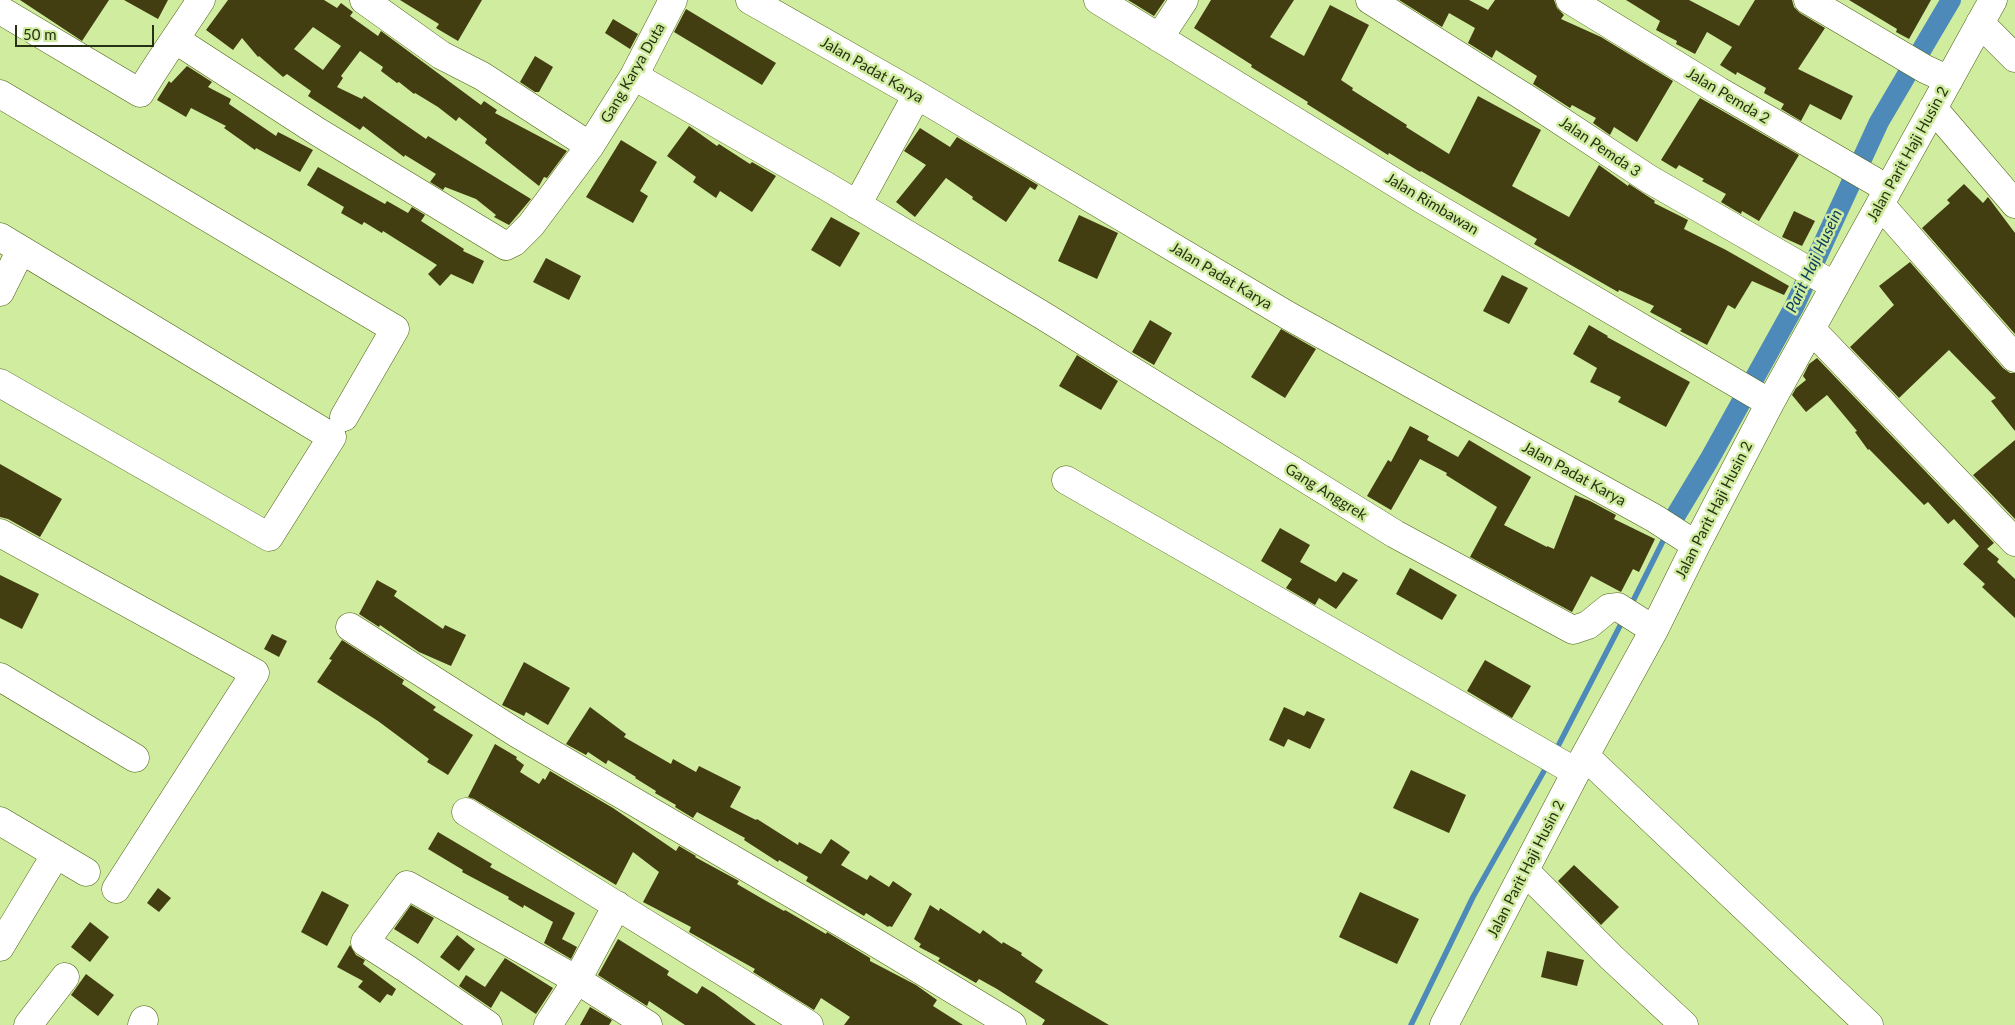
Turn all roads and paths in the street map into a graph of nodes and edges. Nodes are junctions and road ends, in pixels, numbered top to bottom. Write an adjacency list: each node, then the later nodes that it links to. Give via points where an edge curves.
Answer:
1 (202, 0): 13 (street)
2 (364, 0): 20 (street, via 441,54 482,76)
3 (673, 0): 16 (street, Gang Karya Duta)
4 (750, 0): 18 (street, Jalan Padat Karya)
5 (1098, 0): 12 (street, Jalan Rimbawan)
6 (1184, 0): 12 (street)
7 (1370, 0): 25 (street, Jalan Pemda 3, via 1648,179)
8 (1570, 0): 21 (street, Jalan Pemda 2, via 1853,170)
9 (1808, 0): 15 (street)
10 (0, 10): 13 (street, via 140,93)
11 (1987, 12): 14 (street); 15 (street, Jalan Parit Haji Husin 2)
12 (1160, 38): 30 (street, Jalan Rimbawan, via 1420,198)
13 (176, 40): 20 (street, Gang Karya Duta, via 318,132 506,246 531,225)
14 (2015, 58)
15 (1927, 69): 19 (street, Jalan Parit Haji Husin 2)
16 (634, 76): 20 (street, Gang Karya Duta); 23 (street)
17 (0, 94): 31 (street, via 395,328)
18 (917, 95): 23 (street); 34 (street, Jalan Padat Karya, via 1287,315 1654,518)
19 (1933, 108): 21 (street, Jalan Parit Haji Husin 2); 22 (street)
20 (590, 146)
21 (1884, 197): 25 (street, Jalan Parit Haji Husin 2); 28 (street, Jalan Pemda 2)
22 (2015, 204)
23 (857, 205): 37 (street, Gang Anggrek, via 1042,315 1395,534 1573,630 1588,625 1609,608 1618,607)
24 (11, 243): 26 (street); 29 (street, via 332,437 269,537)
25 (1824, 280): 27 (street, Jalan Parit Haji Husin 2)
26 (0, 292)
27 (1811, 328): 30 (street, Jalan Parit Haji Husin 2); 35 (street)
28 (2015, 358)
29 (0, 383)
30 (1770, 403): 34 (street, Jalan Parit Haji Husin 2)
31 (344, 417)
32 (1066, 480): 40 (street, via 1537,750)
33 (0, 533): 46 (street, via 255,673)
34 (1688, 540): 37 (street, Jalan Parit Haji Husin 2)
35 (2015, 542)
36 (350, 627): 57 (street, via 518,734)
37 (1649, 627): 40 (street, Jalan Parit Haji Husin 2)
38 (0, 677): 39 (street)
39 (136, 758)
40 (1574, 764): 44 (street, Jalan Parit Haji Husin 2); 60 (street)
41 (466, 812): 47 (street)
42 (0, 821): 43 (street)
43 (56, 854): 45 (street); 48 (street)
44 (1525, 871): 58 (street, Jalan Parit Haji Husin 2); 59 (street)
45 (86, 872)
46 (116, 889)
47 (617, 905): 50 (street); 51 (street)
48 (0, 947)
49 (65, 977): 52 (street)
50 (577, 980): 53 (street, via 407,885 365,942); 54 (street); 55 (street)
51 (771, 1016): 56 (street)
52 (28, 1025)
53 (488, 1025)
54 (548, 1025)
55 (648, 1025)
56 (809, 1025)
57 (1012, 1025)
58 (1444, 1025)
59 (1684, 1025)
60 (1869, 1025)

